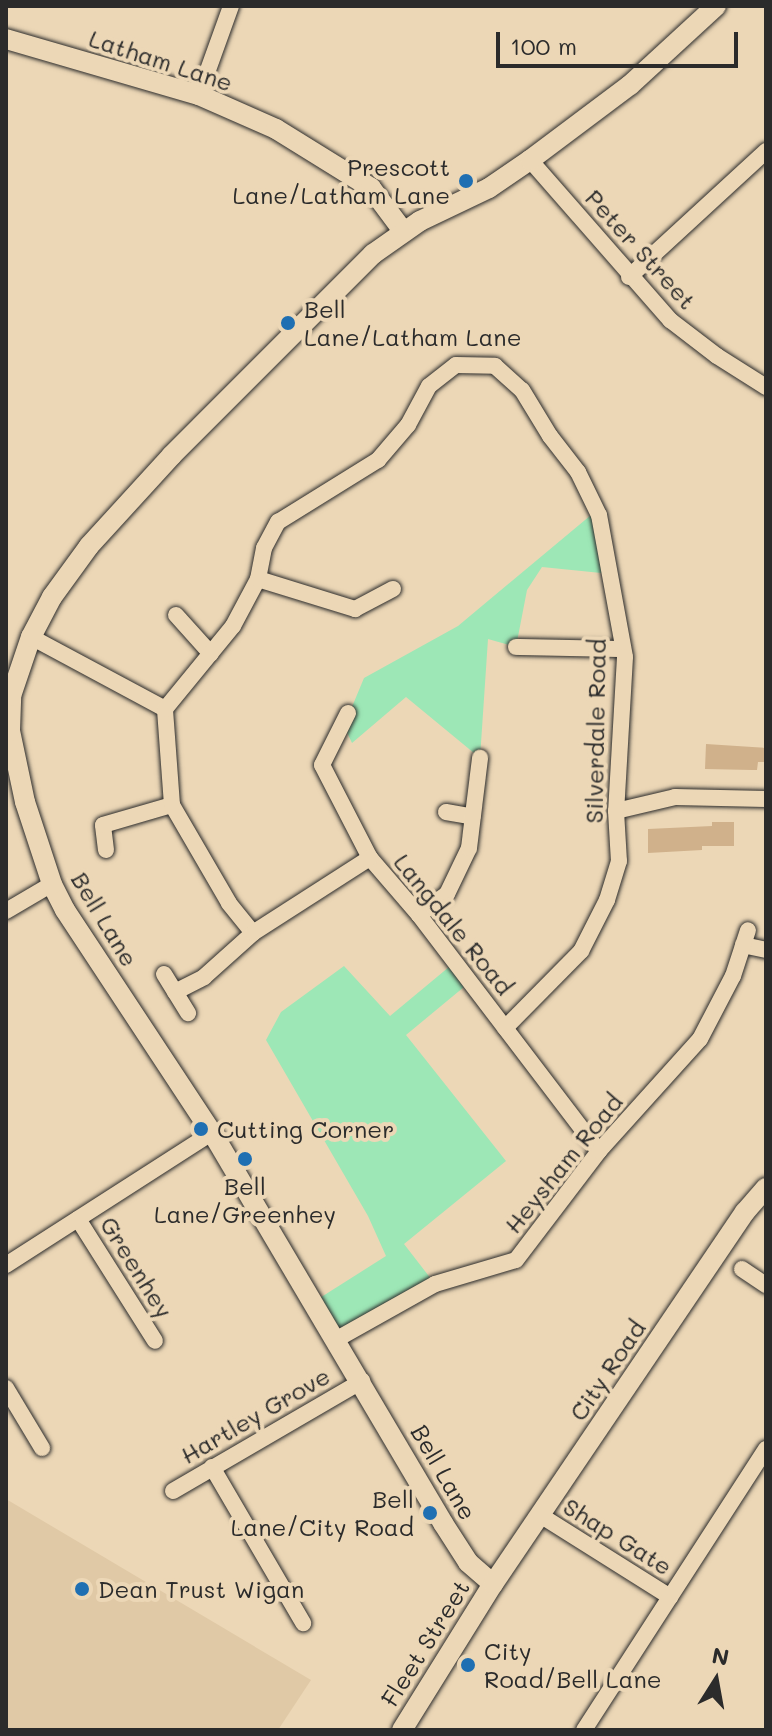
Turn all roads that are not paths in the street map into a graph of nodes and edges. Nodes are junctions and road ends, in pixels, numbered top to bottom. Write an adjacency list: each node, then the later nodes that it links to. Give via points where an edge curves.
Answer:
1 (231, 6): 4 (street)
2 (716, 6): 6 (street, Bell Lane, via 630,85)
3 (6, 39): 4 (street, Latham Lane)
4 (199, 95): 7 (street, Latham Lane, via 276,129 359,179 380,197)
5 (766, 151): 8 (street)
6 (530, 160): 7 (street, Bell Lane, via 489,188); 8 (street, Peter Street)
7 (403, 231): 13 (street, Bell Lane, via 362,265 121,509 65,578)
8 (629, 277): 9 (street, Peter Street, via 691,337)
9 (766, 387)
10 (258, 579): 11 (street, via 355,609); 15 (street, Silverdale Road, via 264,548 278,522 378,460 408,425 429,386 456,365 495,366 522,390 578,472 599,515); 16 (street, Silverdale Road)
11 (393, 589)
12 (176, 615): 16 (street)
13 (31, 637): 17 (street); 27 (street, Bell Lane, via 11,696 10,731 25,802)
14 (516, 647): 15 (street)
15 (623, 649): 22 (street, Silverdale Road)
16 (211, 654): 17 (street, Silverdale Road)
17 (165, 709): 21 (street)
18 (348, 713): 26 (street, Langdale Road, via 322,765)
19 (480, 758): 24 (street)
20 (766, 799): 22 (street, via 675,797)
21 (172, 805): 25 (street, via 103,825); 30 (street, via 229,903)
22 (616, 811): 35 (street, Silverdale Road, via 619,861 607,900 581,951)
23 (446, 812): 24 (street)
24 (473, 817): 29 (street, via 469,848 447,894)
25 (106, 850)
26 (370, 858): 29 (street, Langdale Road); 30 (street)
27 (52, 884): 28 (street); 36 (street, Bell Lane)
28 (6, 911)
29 (419, 915): 35 (street, Langdale Road)
30 (253, 933): 33 (street, via 204,977)
31 (766, 950): 37 (street, Heysham Road, via 745,938 733,976 700,1039)
32 (164, 974): 33 (street)
33 (175, 992): 34 (street)
34 (188, 1013)
35 (505, 1028): 37 (street, Langdale Road)
36 (212, 1133): 39 (street, Greenhey); 43 (street, Bell Lane)
37 (599, 1151): 43 (street, Heysham Road, via 516,1260 435,1284)
38 (766, 1188): 51 (street, City Road)
39 (78, 1219): 40 (street, Greenhey); 44 (street, Greenhey)
40 (7, 1262)
41 (742, 1269): 42 (street)
42 (766, 1285)
43 (337, 1339): 45 (street, Bell Lane)
44 (155, 1341)
45 (362, 1381): 49 (street, Hartley Grove); 52 (street, Bell Lane, via 468,1562)
46 (6, 1388): 47 (street)
47 (42, 1448)
48 (766, 1449): 53 (street)
49 (212, 1467): 50 (street, Hartley Grove); 54 (street)
50 (173, 1491)
51 (540, 1515): 52 (street, City Road); 53 (street, Shap Gate)
52 (493, 1584): 55 (street, Fleet Street)
53 (670, 1597): 56 (street)
54 (303, 1623)
55 (402, 1730)
56 (584, 1730)

